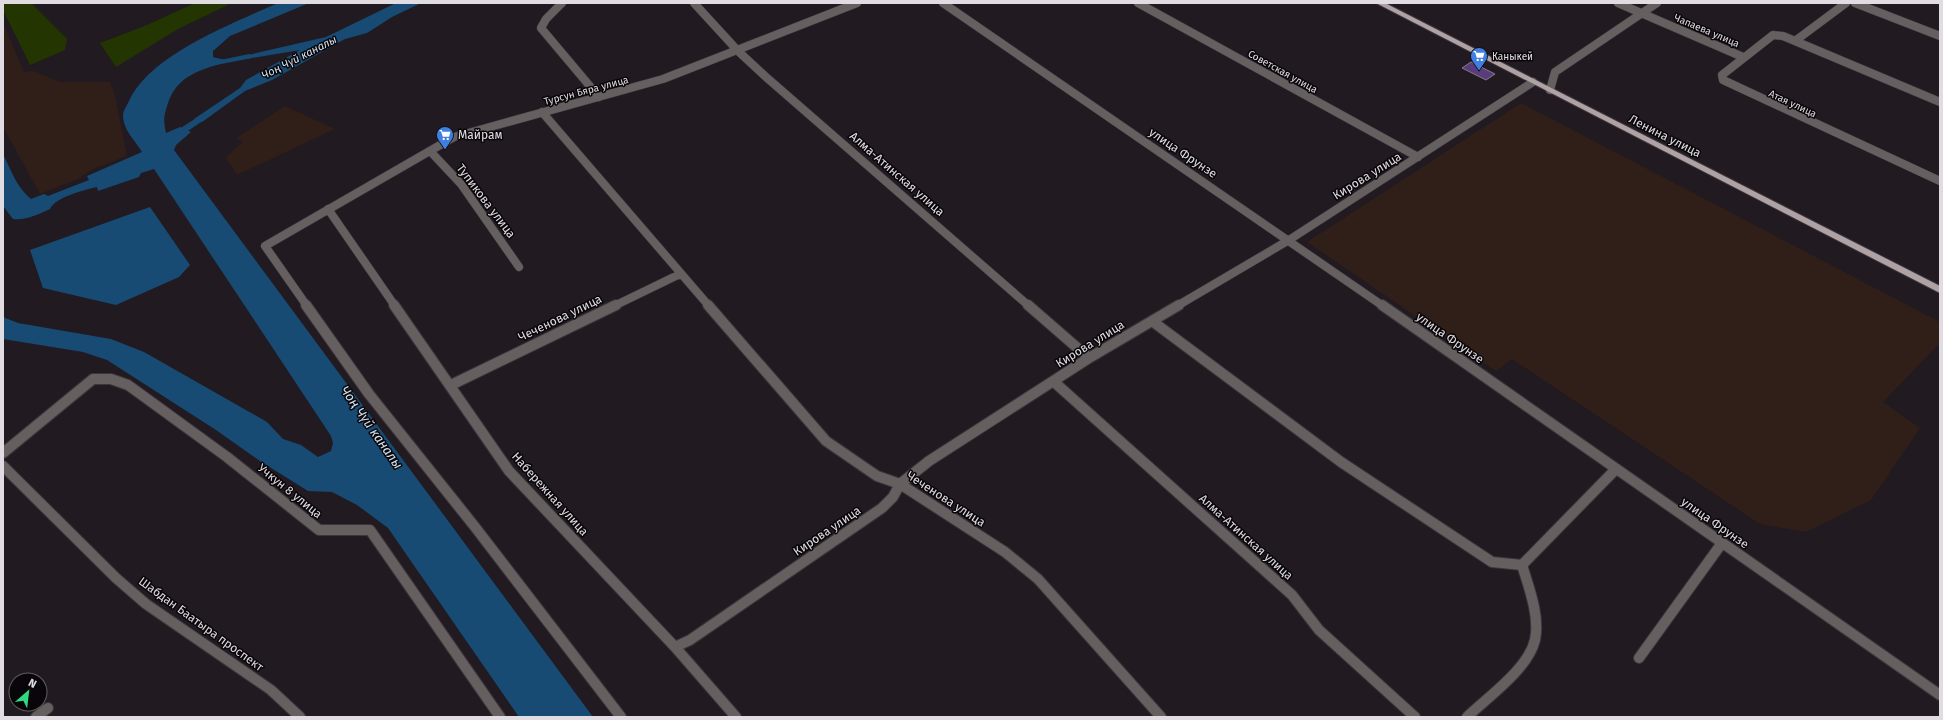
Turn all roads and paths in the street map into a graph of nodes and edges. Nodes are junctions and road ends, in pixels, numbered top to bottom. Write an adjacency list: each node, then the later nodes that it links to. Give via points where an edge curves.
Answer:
1 (562, 3): 18 (street, via 541,28)
2 (694, 3): 14 (street, Алма-Атинская улица)
3 (857, 3): 14 (street, Турсун Бяра улица)
4 (943, 3): 25 (street, улица Фрунзе)
5 (1138, 3): 22 (street, Советская улица)
6 (1380, 3): 16 (main road, Ленина улица)
7 (1618, 3): 11 (street, Чапаева улица)
8 (1657, 3): 11 (street)
9 (1846, 3): 13 (street)
10 (1855, 3): 12 (street)
11 (1641, 13): 15 (street, Чапаева улица); 17 (street, via 1555,72)
12 (1940, 36)
13 (1795, 41): 15 (street, Атая улица, via 1773,35); 19 (street, Атая улица)
14 (738, 51): 18 (street, Турсун Бяра улица, via 663,79); 30 (street, Алма-Атинская улица)
15 (1743, 57): 23 (street, Атая улица, via 1722,75 1723,80)
16 (1533, 82): 17 (main road, Ленина улица); 22 (street, Кирова улица)
17 (1550, 90): 28 (main road, Ленина улица)
18 (599, 97): 20 (street, Турсун Бяра улица)
19 (1940, 102)
20 (542, 112): 21 (street, Турсун Бяра улица, via 467,132); 27 (street, Чеченова улица)
21 (431, 152): 24 (street, Турсун Бяра улица); 26 (street, Тупикова улица, via 461,184)
22 (1418, 157): 25 (street, Кирова улица)
23 (1940, 181)
24 (328, 209): 32 (street, Набережная улица); 44 (street, Турсун Бяра улица, via 265,246 369,394)
25 (1289, 240): 29 (street, Кирова улица); 35 (street, улица Фрунзе)
26 (519, 267)
27 (680, 274): 32 (street, Чеченова улица); 36 (street, Чеченова улица, via 826,441 877,476)
28 (1940, 290)
29 (1152, 321): 30 (street, Кирова улица); 38 (street, via 1341,462 1492,562)
30 (1089, 358): 31 (street, Кирова улица)
31 (1053, 381): 36 (street, Кирова улица, via 929,461); 47 (street, Алма-Атинская улица, via 1292,595 1319,630)
32 (451, 385): 39 (street, Набережная улица, via 509,471)
33 (3, 453): 43 (street, Учкун 8 улица, via 93,378 111,379 128,385 227,457 319,530 370,530)
34 (3, 466): 42 (street, Шабдан Баатыра проспект, via 116,578 146,604 271,690)
35 (1616, 469): 37 (street, улица Фрунзе); 38 (street)
36 (900, 484): 39 (street, Кирова улица, via 893,497 882,508 690,640); 46 (street, Чеченова улица, via 1005,552 1038,579)
37 (1722, 543): 40 (street); 41 (street, улица Фрунзе)
38 (1522, 565): 48 (street, via 1534,607 1535,640 1522,664)
39 (675, 647): 45 (street, Набережная улица)
40 (1639, 658)
41 (1940, 695)
42 (300, 717)
43 (500, 717)
44 (621, 717)
45 (736, 717)
46 (1161, 717)
47 (1415, 717)
48 (1467, 717)

